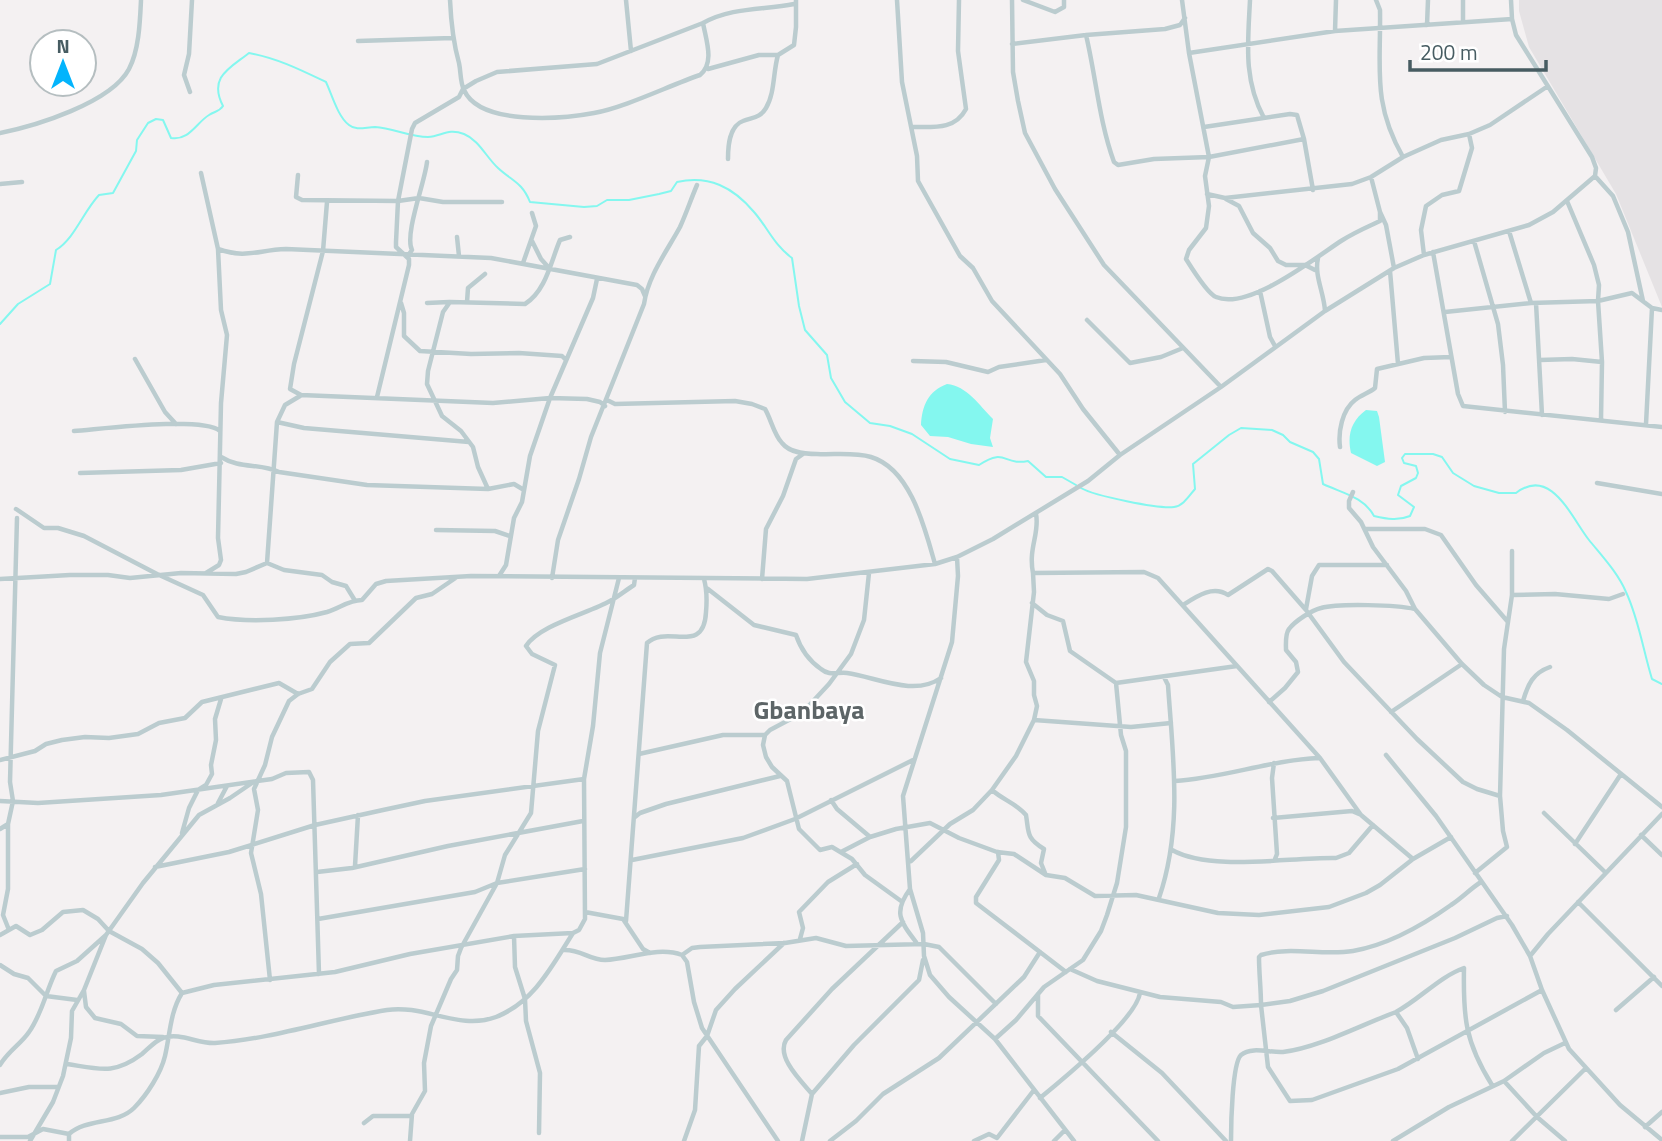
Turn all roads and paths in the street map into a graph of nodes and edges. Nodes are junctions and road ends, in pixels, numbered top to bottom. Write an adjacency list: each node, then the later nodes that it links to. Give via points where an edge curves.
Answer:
1 (141, 0): 40 (street, via 137,41 124,78 49,121)
2 (192, 0): 36 (street, via 184,75)
3 (450, 0): 26 (street)
4 (626, 0): 30 (street)
5 (897, 0): 38 (street, via 902,82)
6 (959, 0): 38 (street, via 958,51 966,109 953,124)
7 (1012, 0): 28 (street)
8 (1023, 0): 9 (street, via 1055,12 1064,7)
9 (1064, 0)
10 (1182, 0): 18 (street)
11 (1250, 0): 29 (street)
12 (1336, 0): 24 (street)
13 (1376, 0): 23 (street)
14 (1428, 0): 22 (street)
15 (1463, 0): 20 (street)
16 (1511, 0): 19 (street)
17 (795, 2): 21 (street, via 723,14); 32 (street, via 794,45)
18 (1186, 18): 25 (street, via 1174,28); 31 (street)
19 (1512, 19): 20 (street); 34 (street, via 1523,48)
20 (1464, 22): 22 (street)
21 (703, 23): 30 (street); 33 (street)
22 (1427, 25): 23 (street)
23 (1380, 29): 24 (street); 44 (street, via 1380,97)
24 (1335, 31): 29 (street)
25 (1086, 35): 28 (street); 43 (street, via 1114,162)
26 (452, 38): 27 (street); 35 (street)
27 (358, 41)
28 (1012, 44): 101 (street, via 1025,133 1055,189 1104,265)
29 (1248, 44): 31 (street); 37 (street, via 1249,82)
30 (631, 51): 35 (street, via 597,64 507,70)
31 (1189, 53): 39 (street)
32 (778, 55): 33 (street, via 759,55); 45 (street, via 768,105 755,119 737,125)
33 (707, 69): 35 (street, via 596,113 553,117 491,112)
34 (1548, 86): 41 (street, via 1499,121); 49 (street, via 1592,157)
35 (463, 89): 58 (street, via 459,97 415,123)
36 (190, 92)
37 (1264, 118): 39 (street); 42 (street, via 1297,115)
38 (912, 127): 107 (street, via 918,181 931,207 992,301)
39 (1203, 127): 43 (street)
40 (0, 133)
41 (1469, 134): 44 (street, via 1441,140); 75 (street, via 1472,148 1459,191 1426,206 1421,230)
42 (1304, 139): 43 (street); 54 (street)
43 (1209, 157): 55 (street)
44 (1403, 157): 50 (street)
45 (728, 159)
46 (427, 162): 56 (street)
47 (201, 173): 71 (street)
48 (298, 175): 60 (street, via 298,200)
49 (1595, 176): 59 (street); 88 (street, via 1613,196 1628,232)
50 (1371, 177): 54 (street); 62 (street)
51 (22, 182): 52 (street)
52 (0, 184)
53 (697, 185): 86 (street)
54 (1313, 190): 57 (street)
55 (1207, 194): 57 (street); 85 (street, via 1206,228 1187,253 1187,261 1214,296 1236,299)
56 (419, 198): 58 (street); 61 (street); 74 (street)
57 (1225, 198): 79 (street, via 1240,206 1253,233 1278,261)
58 (398, 201): 60 (street); 74 (street, via 396,247)
59 (1567, 201): 66 (street, via 1542,218); 87 (street, via 1594,265)
60 (327, 202): 72 (street)
61 (502, 202)
62 (1380, 212): 64 (street); 65 (street)
63 (532, 213): 69 (street, via 536,226)
64 (1380, 220): 65 (street); 77 (street)
65 (1386, 225): 82 (street)
66 (1509, 231): 70 (street); 93 (street)
67 (457, 237): 76 (street)
68 (570, 237): 80 (street, via 560,240)
69 (531, 240): 78 (street); 80 (street)
70 (1474, 241): 73 (street); 94 (street)
71 (218, 249): 72 (street, via 242,256 269,249); 126 (street, via 227,335)
72 (323, 251): 74 (street); 112 (street, via 291,382 292,392)
73 (1433, 252): 75 (street); 98 (street)
74 (408, 254): 76 (street); 89 (street)
75 (1424, 255): 82 (street)
76 (459, 256): 78 (street)
77 (1318, 257): 79 (street); 81 (street)
78 (523, 264): 80 (street)
79 (1305, 265): 81 (street); 85 (street)
80 (550, 269): 84 (street); 91 (street, via 525,304)
81 (1315, 270): 97 (street)
82 (1392, 270): 97 (street); 110 (street)
83 (485, 274): 91 (street, via 468,288)
84 (597, 279): 86 (street, via 637,285); 105 (street)
85 (1260, 291): 100 (street)
86 (645, 296): 115 (street)
87 (1598, 301): 88 (street, via 1632,293); 93 (street); 109 (street)
88 (1643, 301): 95 (street)
89 (400, 302): 102 (street, via 404,336 420,351); 113 (street)
90 (450, 302): 91 (street); 92 (street); 102 (street, via 443,312)
91 (467, 302)
92 (426, 303)
93 (1534, 303): 94 (street); 108 (street)
94 (1494, 307): 98 (street); 118 (street)
95 (1652, 308): 96 (street); 123 (street)
96 (1662, 310)
97 (1325, 311): 100 (street)
98 (1445, 313): 103 (street)
99 (1087, 320): 101 (street, via 1130,363)
100 (1275, 346): 111 (street)
101 (1183, 348): 111 (street)
102 (434, 351): 105 (street, via 530,353); 116 (street, via 427,384)
103 (1451, 357): 110 (street); 118 (street, via 1463,406)
104 (135, 359): 122 (street, via 165,412)
105 (566, 360): 114 (street)
106 (913, 360): 107 (street, via 988,372)
107 (1046, 360): 131 (street)
108 (1540, 360): 109 (street); 119 (street)
109 (1602, 362): 120 (street)
110 (1398, 364): 128 (street, via 1377,369 1375,388 1348,408)
111 (1221, 387): 131 (street)
112 (301, 395): 113 (street); 121 (street, via 285,405)
113 (377, 397): 116 (street)
114 (550, 398): 116 (street, via 493,403); 117 (street, via 594,400); 139 (street)
115 (607, 400): 117 (street); 129 (street, via 615,404 700,400 752,404 765,409 781,443)
116 (435, 401): 127 (street, via 442,416)
117 (605, 406): 159 (street, via 590,437 560,533)
118 (1505, 412): 119 (street)
119 (1542, 415): 120 (street)
120 (1601, 419): 123 (street)
121 (277, 422): 127 (street); 135 (street)
122 (177, 424): 125 (street); 126 (street, via 214,426)
123 (1646, 424): 124 (street)
124 (1662, 426)
125 (74, 431)
126 (221, 431): 132 (street)
127 (470, 442): 138 (street)
128 (1340, 447)
129 (793, 451): 130 (street); 133 (street)
130 (803, 454): 133 (street); 151 (street, via 871,457 887,467 917,505)
131 (1120, 455): 143 (street)
132 (221, 457): 134 (street); 135 (street, via 234,464)
133 (796, 459): 165 (street, via 766,529)
134 (221, 463): 136 (street, via 181,470); 153 (street, via 221,560)
135 (272, 469): 138 (street, via 366,485); 150 (street)
136 (80, 473)
137 (1597, 483): 141 (street)
138 (488, 489): 139 (street, via 514,484)
139 (524, 489): 147 (street)
140 (1353, 492): 145 (street, via 1351,512)
141 (1662, 494)
142 (16, 509): 156 (street, via 44,528 84,537)
143 (1036, 514): 149 (street); 155 (street, via 1030,558)
144 (17, 517): 163 (street)
145 (1365, 529): 152 (street); 175 (street, via 1416,528 1441,535)
146 (436, 530): 147 (street, via 495,531)
147 (510, 536): 158 (street, via 506,565)
148 (1512, 551): 168 (street)
149 (957, 557): 151 (street); 181 (street, via 952,642)
150 (267, 563): 153 (street, via 246,572); 169 (street, via 344,584)
151 (935, 564): 154 (street)
152 (1387, 565): 173 (street); 174 (street, via 1319,565 1312,576)
153 (206, 573): 156 (street)
154 (869, 573): 165 (street); 179 (street, via 861,630)
155 (1033, 573): 171 (street); 172 (street, via 1144,572 1157,578)
156 (157, 574): 163 (street); 169 (street, via 203,595 218,617 234,620 324,612)
157 (458, 576): 158 (street); 169 (street, via 381,582 362,600); 183 (street, via 432,594 416,598 369,643 350,644 330,662 312,689)
158 (499, 576): 159 (street)
159 (552, 578): 160 (street)
160 (619, 578): 161 (street); 170 (street)
161 (635, 578): 164 (street); 170 (street, via 634,585)
162 (0, 579): 163 (street)
163 (15, 579): 195 (street)
164 (704, 579): 165 (street); 166 (street)
165 (762, 579)
166 (707, 588): 179 (street, via 754,625 796,635 803,653 821,670); 193 (street, via 704,627 698,634 688,638 659,635 647,643)
167 (1623, 593): 168 (street, via 1609,599)
168 (1512, 595): 175 (street)
169 (354, 599)
170 (611, 600): 202 (street); 206 (street, via 545,630 526,646 555,665 538,731)
171 (1032, 603): 182 (street, via 1063,621 1075,656); 189 (street, via 1026,662 1034,681)
172 (1183, 605): 174 (street, via 1206,592 1228,595 1268,569); 177 (street)
173 (1415, 609): 174 (street, via 1325,606); 176 (street)
174 (1307, 612): 187 (street, via 1287,633 1286,650 1298,672); 188 (street, via 1344,662)
175 (1508, 622): 184 (street)
176 (1462, 664): 184 (street); 188 (street)
177 (1238, 666): 180 (street); 187 (street)
178 (1550, 667): 186 (street, via 1533,677)
179 (837, 674): 181 (street, via 923,686); 192 (street, via 802,713)
180 (1164, 677): 182 (street); 190 (street)
181 (941, 678): 198 (street)
182 (1116, 683): 191 (street)
183 (298, 694): 185 (street, via 279,683); 204 (street, via 280,717)
184 (1502, 697): 186 (street); 209 (street)
185 (222, 698): 195 (street, via 202,702 186,718 159,723 138,734 62,740); 207 (street, via 215,719 212,775)
186 (1523, 701): 200 (street)
187 (1269, 702): 196 (street)
188 (1391, 712): 209 (street, via 1463,782)
189 (1034, 720): 191 (street); 208 (street)
190 (1171, 723): 191 (street); 203 (street)
191 (1119, 726): 257 (street, via 1126,751 1126,828)
192 (765, 735): 193 (street, via 723,735); 201 (street, via 766,757)
193 (639, 754): 214 (street)
194 (1386, 754): 235 (street)
195 (11, 758): 197 (street); 212 (street)
196 (1320, 758): 199 (street); 220 (street)
197 (0, 760)
198 (913, 760): 210 (street); 228 (street, via 903,796)
199 (1274, 763): 203 (street); 222 (street)
200 (1621, 774): 215 (street); 236 (street)
201 (781, 775): 216 (street); 223 (street, via 787,781)
202 (584, 779): 206 (street); 224 (street)
203 (1175, 781): 238 (street)
204 (254, 782): 205 (street); 213 (street); 226 (street, via 309,772); 237 (street, via 258,810)
205 (226, 786): 207 (street); 213 (street)
206 (532, 786): 219 (street); 231 (street, via 531,813)
207 (198, 790): 212 (street); 232 (street)
208 (992, 790): 230 (street); 253 (street, via 1026,815 1032,841 1044,849 1041,863)
209 (1500, 796): 251 (street, via 1507,847)
210 (831, 800): 223 (street); 234 (street)
211 (0, 801): 212 (street)
212 (13, 801): 225 (street)
213 (217, 804): 232 (street)
214 (636, 806): 216 (street); 221 (street)
215 (1662, 807)
216 (647, 810): 221 (street)
217 (1544, 813): 236 (street)
218 (1662, 814): 233 (street)
219 (358, 816): 226 (street); 247 (street)
220 (1361, 816): 222 (street, via 1352,811); 227 (street)
221 (635, 817): 244 (street)
222 (1273, 818): 242 (street)
223 (795, 819): 239 (street, via 816,848 832,847); 244 (street, via 743,838)
224 (583, 821): 231 (street); 249 (street)
225 (8, 824): 229 (street); 266 (street, via 8,889 3,915)
226 (315, 825): 237 (street); 250 (street)
227 (1373, 825): 242 (street, via 1344,856); 243 (street)
228 (906, 827): 230 (street, via 930,823); 234 (street); 245 (street)
229 (0, 829)
230 (944, 830): 240 (street); 245 (street)
231 (519, 833): 247 (street); 255 (street, via 502,860)
232 (182, 834): 248 (street)
233 (1641, 835): 241 (street); 252 (street)
234 (870, 837): 239 (street)
235 (1451, 837): 243 (street); 251 (street)
236 (1575, 844): 252 (street)
237 (252, 845): 248 (street); 287 (street)
238 (1172, 850): 242 (street, via 1217,862); 258 (street)
239 (841, 852): 246 (street)
240 (998, 852): 253 (street, via 1014,855); 278 (street, via 1000,858 976,903)
241 (1662, 855)
242 (1275, 859)
243 (1413, 859): 258 (street, via 1380,885 1329,907 1241,915)
244 (632, 860): 264 (street)
245 (910, 861): 256 (street)
246 (857, 864): 259 (street); 271 (street, via 828,882 799,912)
247 (355, 866): 250 (street)
248 (155, 867): 267 (street)
249 (585, 869): 255 (street); 261 (street)
250 (317, 872): 263 (street)
251 (1475, 873): 254 (street)
252 (1606, 873): 260 (street)
253 (1045, 875): 257 (street, via 1065,878 1095,896)
254 (1481, 882): 262 (street); 298 (street, via 1442,912 1370,946 1261,955)
255 (497, 883): 263 (street, via 475,892); 274 (street)
256 (911, 888): 259 (street); 276 (street)
257 (1113, 896): 258 (street); 284 (street, via 1096,941)
258 (1159, 898)
259 (901, 901): 265 (street)
260 (1578, 902): 282 (street); 286 (street)
261 (585, 912): 264 (street); 268 (street, via 583,925)
262 (1507, 916): 282 (street); 298 (street, via 1323,991)
263 (318, 919): 285 (street)
264 (626, 921): 279 (street, via 635,939)
265 (903, 922): 273 (street); 275 (street)
266 (9, 930): 267 (street, via 16,926 30,935 63,912 78,909 89,913); 269 (street)
267 (108, 933): 289 (street); 291 (street, via 142,948); 294 (street, via 77,961 56,971)
268 (572, 933): 270 (street); 277 (street)
269 (0, 935)
270 (514, 936): 274 (street); 295 (street, via 515,967)
271 (800, 940): 272 (street); 275 (street, via 816,938 846,946)
272 (785, 943): 280 (street, via 692,948); 305 (street, via 716,1010)
273 (916, 943): 275 (street); 276 (street)
274 (463, 944): 285 (street); 301 (street, via 457,970)
275 (880, 944): 321 (street, via 799,1023 783,1045 797,1077)
276 (923, 944): 281 (street); 297 (street, via 939,947)
277 (562, 950): 279 (street, via 603,960); 295 (street, via 551,971)
278 (1040, 952): 284 (street); 297 (street, via 1024,977)
279 (650, 953): 280 (street)
280 (682, 955): 305 (street)
281 (924, 956): 302 (street, via 930,975); 321 (street, via 919,980)
282 (1530, 956): 290 (street)
283 (0, 965): 294 (street, via 28,978)
284 (1068, 971): 292 (street); 293 (street)
285 (319, 974): 287 (street)
286 (1654, 977): 288 (street); 299 (street)
287 (270, 980): 291 (street)
288 (1662, 986)
289 (84, 990): 296 (street); 306 (street, via 86,1007 95,1017 121,1024 137,1036)
290 (1542, 990): 303 (street); 308 (street)
291 (182, 993): 306 (street)
292 (1038, 993): 307 (street); 311 (street, via 1038,1016)
293 (1140, 993): 298 (street, via 1233,1007); 304 (street)
294 (46, 996): 296 (street); 312 (street, via 29,1033)
295 (525, 999): 301 (street, via 505,1013 479,1021); 331 (street, via 540,1073)
296 (77, 1000): 313 (street)
297 (996, 1004): 302 (street)
298 (1261, 1005): 309 (street)
299 (1616, 1010)
300 (1396, 1012): 303 (street, via 1464,968); 309 (street, via 1322,1041 1283,1052); 310 (street)
301 (435, 1016): 306 (street, via 413,1009 390,1009 210,1043); 325 (street, via 425,1054 425,1091)
302 (977, 1023): 307 (street); 342 (street, via 939,1058 883,1094)
303 (1466, 1031): 310 (street); 316 (street)
304 (1111, 1032): 311 (street); 347 (street, via 1162,1073)
305 (707, 1036): 339 (street, via 699,1046 695,1110); 340 (street)
306 (166, 1037): 313 (street, via 118,1068); 332 (street, via 162,1066 134,1108)
307 (995, 1039): 319 (street)
308 (1565, 1043): 314 (street); 315 (street)
309 (1267, 1051): 310 (street, via 1270,1070 1295,1103 1364,1083); 347 (street, via 1242,1054 1237,1061)
310 (1418, 1059)
311 (1083, 1061): 322 (street); 346 (street)
312 (0, 1062)
313 (67, 1064): 318 (street)
314 (1585, 1069): 326 (street); 328 (street)
315 (1504, 1080): 316 (street); 326 (street)
316 (1492, 1085): 334 (street, via 1449,1107)
317 (44, 1087): 318 (street); 320 (street); 323 (street)
318 (58, 1087): 323 (street)
319 (1034, 1090): 322 (street); 343 (street, via 997,1138 989,1134)
320 (0, 1093)
321 (812, 1094): 341 (street)
322 (1040, 1098): 329 (street)
323 (52, 1102): 330 (street)
324 (1662, 1112): 328 (street)
325 (412, 1116): 327 (street, via 373,1116); 338 (street)
326 (1536, 1117): 349 (street); 350 (street)
327 (364, 1123)
328 (1645, 1127): 335 (street)
329 (1065, 1130): 344 (street); 345 (street)
330 (36, 1132): 332 (street); 333 (street, via 21,1138); 336 (street)
331 (538, 1133)
332 (69, 1134): 337 (street)
333 (0, 1137)
334 (1404, 1139): 348 (street)
335 (1662, 1140)
336 (30, 1141)
337 (69, 1141)
338 (410, 1141)
339 (684, 1141)
340 (778, 1141)
341 (802, 1141)
342 (830, 1141)
343 (974, 1141)
344 (1054, 1141)
345 (1074, 1141)
346 (1158, 1141)
347 (1228, 1141)
348 (1394, 1141)
349 (1512, 1141)
350 (1565, 1141)

